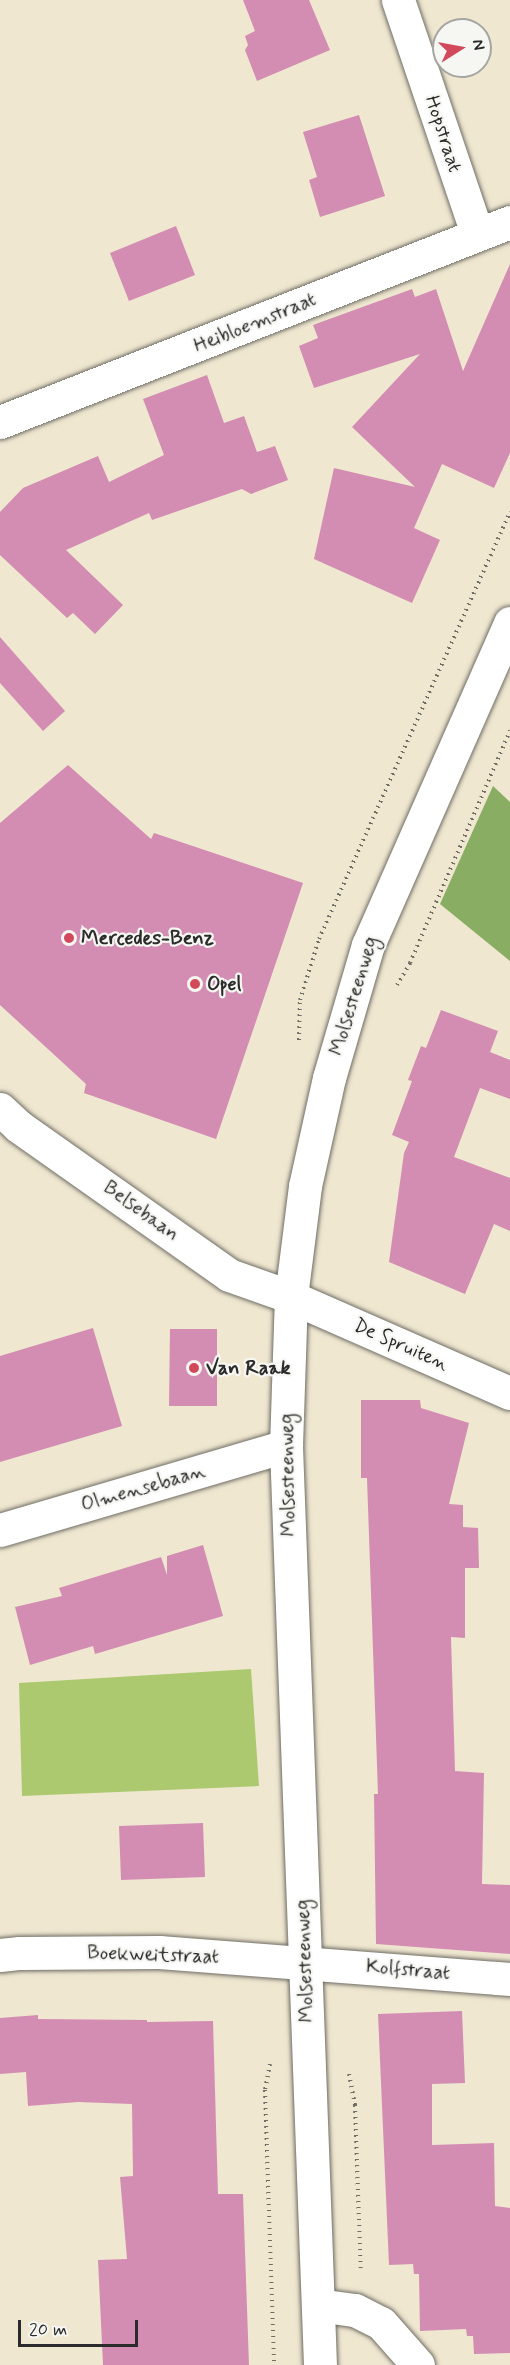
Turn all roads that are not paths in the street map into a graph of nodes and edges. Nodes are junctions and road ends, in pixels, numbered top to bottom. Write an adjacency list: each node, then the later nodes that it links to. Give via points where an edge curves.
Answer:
1 (398, 0): 3 (street, Hopstraat)
2 (510, 222): 3 (street, Heibloemstraat)
3 (477, 234): 4 (street, Heibloemstraat)
4 (0, 422)
5 (510, 623): 7 (street, Molsesteenweg, via 368,945 329,1078 312,1153)
6 (0, 1109): 7 (street, Belsebaan, via 18,1126 229,1275)
7 (291, 1297): 8 (street, De Spruiten); 9 (street, Molsesteenweg)
8 (510, 1394)
9 (286, 1446): 10 (street, Olmensebaan); 12 (street, Molsesteenweg)
10 (0, 1530)
11 (0, 1955): 12 (street, Boekweitstraat, via 159,1952)
12 (306, 1962): 13 (street, Kolfstraat); 14 (street, Molsesteenweg)
13 (510, 1979)
14 (318, 2305): 15 (street, Molsesteenweg); 16 (street, via 355,2310 381,2323)
15 (320, 2365)
16 (418, 2365)

